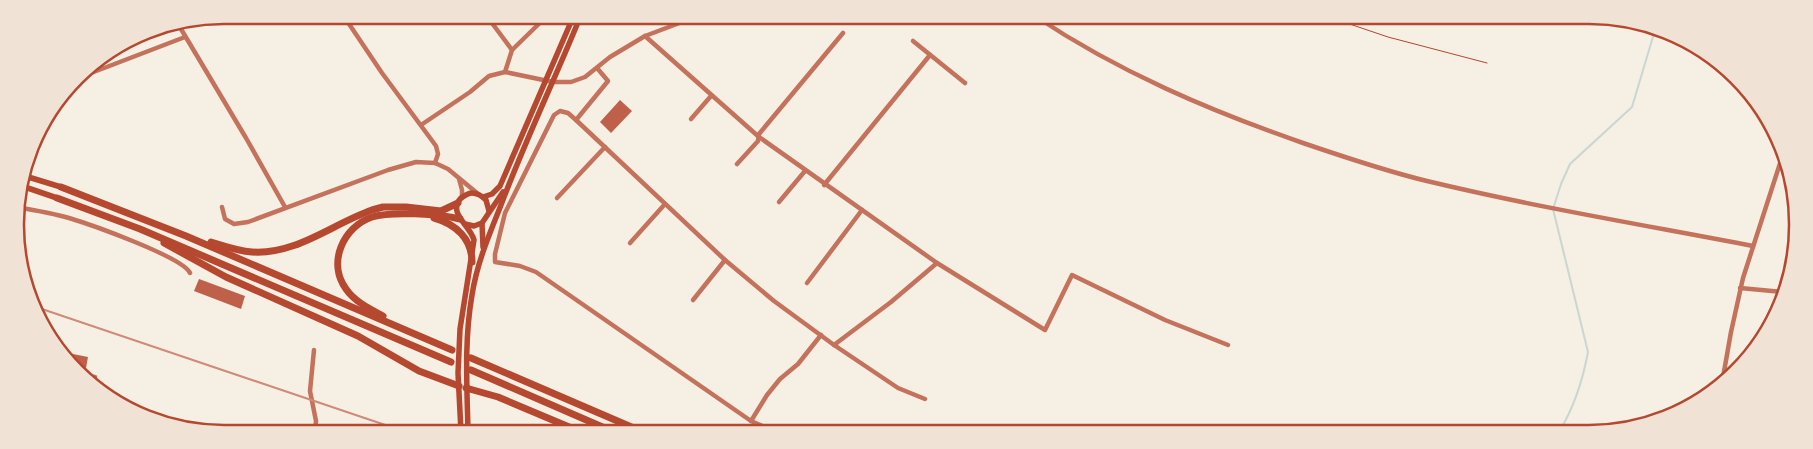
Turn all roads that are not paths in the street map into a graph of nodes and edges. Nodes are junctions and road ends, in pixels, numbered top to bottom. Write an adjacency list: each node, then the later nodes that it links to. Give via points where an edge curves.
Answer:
1 (349, 24): 24 (street)
2 (493, 24): 13 (street)
3 (539, 24): 13 (street)
4 (571, 24): 18 (main road)
5 (578, 24): 19 (main road)
6 (676, 24): 10 (street)
7 (1046, 24): 55 (street, via 1114,64 1186,99 1354,160 1425,181 1554,209)
8 (181, 29): 11 (street)
9 (843, 33): 25 (street)
10 (645, 36): 15 (street); 21 (street)
11 (185, 37): 16 (street); 45 (street)
12 (913, 42): 14 (street)
13 (512, 50): 17 (street)
14 (930, 55): 20 (street); 34 (street)
15 (597, 68): 19 (street, via 571,82); 23 (street, via 608,81)
16 (95, 72)
17 (505, 72): 18 (street); 24 (street, via 489,76)
18 (546, 81): 19 (street); 38 (main road, via 500,186)
19 (553, 82): 33 (main road)
20 (965, 83)
21 (711, 96): 22 (street); 25 (street)
22 (691, 119)
23 (576, 120): 26 (street); 77 (street, via 562,110 554,115 505,212 495,262 536,272)
24 (420, 125): 27 (street, via 436,146)
25 (759, 137): 28 (street); 30 (street)
26 (605, 147): 40 (street); 43 (street)
27 (436, 164): 31 (street); 45 (street, via 410,163)
28 (737, 164)
29 (1780, 164): 55 (street)
30 (805, 171): 34 (street); 42 (street)
31 (457, 176): 37 (street); 41 (street, via 462,190)
32 (30, 177): 35 (main road)
33 (510, 180): 48 (main road); 56 (main road)
34 (824, 184): 47 (street)
35 (61, 187): 53 (highway)
36 (27, 188): 39 (main road)
37 (477, 194): 38 (main road); 41 (main road, via 472,193)
38 (483, 197): 48 (main road)
39 (57, 198): 52 (highway)
40 (557, 198)
41 (460, 200): 50 (main road, via 457,212); 53 (highway, via 441,211 406,207 372,210 302,243 271,252 242,251)
42 (779, 202)
43 (665, 204): 54 (street); 57 (street)
44 (222, 207): 45 (street, via 225,219 234,224 248,222)
45 (285, 207)
46 (24, 209): 60 (street, via 101,229 170,258)
47 (862, 210): 59 (street); 61 (street)
48 (489, 211): 51 (main road)
49 (424, 216): 50 (highway, via 444,216); 58 (highway, via 438,219 459,232 468,243); 66 (highway, via 384,215 360,223 345,237 337,262 341,281 353,297)
50 (463, 222): 51 (main road, via 474,226); 58 (main road, via 474,240)
51 (482, 223): 56 (main road)
52 (140, 229): 72 (highway); 75 (highway, via 185,256 358,336 419,371)
53 (186, 236): 66 (highway)
54 (630, 243)
55 (1753, 246): 62 (street)
56 (483, 249): 74 (main road, via 472,293 467,333)
57 (725, 260): 64 (street); 65 (street, via 774,301)
58 (472, 262): 75 (main road, via 460,330 458,373)
59 (937, 263): 67 (street); 68 (street, via 1045,330 1072,275 1165,320)
60 (190, 273)
61 (807, 282)
62 (1740, 288): 63 (street); 73 (street)
63 (1778, 291)
64 (693, 300)
65 (821, 334): 67 (street); 77 (street, via 798,364 767,395)
66 (416, 335): 70 (highway)
67 (834, 345): 76 (street, via 898,388)
68 (1228, 345)
69 (314, 350): 78 (street, via 310,391)
70 (452, 350)
71 (471, 358): 83 (highway)
72 (451, 362)
73 (1724, 372)
74 (468, 374): 75 (main road); 82 (highway)
75 (463, 388): 79 (main road); 80 (main road); 81 (highway, via 498,397)
76 (924, 399)
77 (751, 421): 84 (street)
78 (316, 425)
79 (461, 425)
80 (467, 425)
81 (564, 425)
82 (596, 425)
83 (627, 425)
84 (760, 425)

